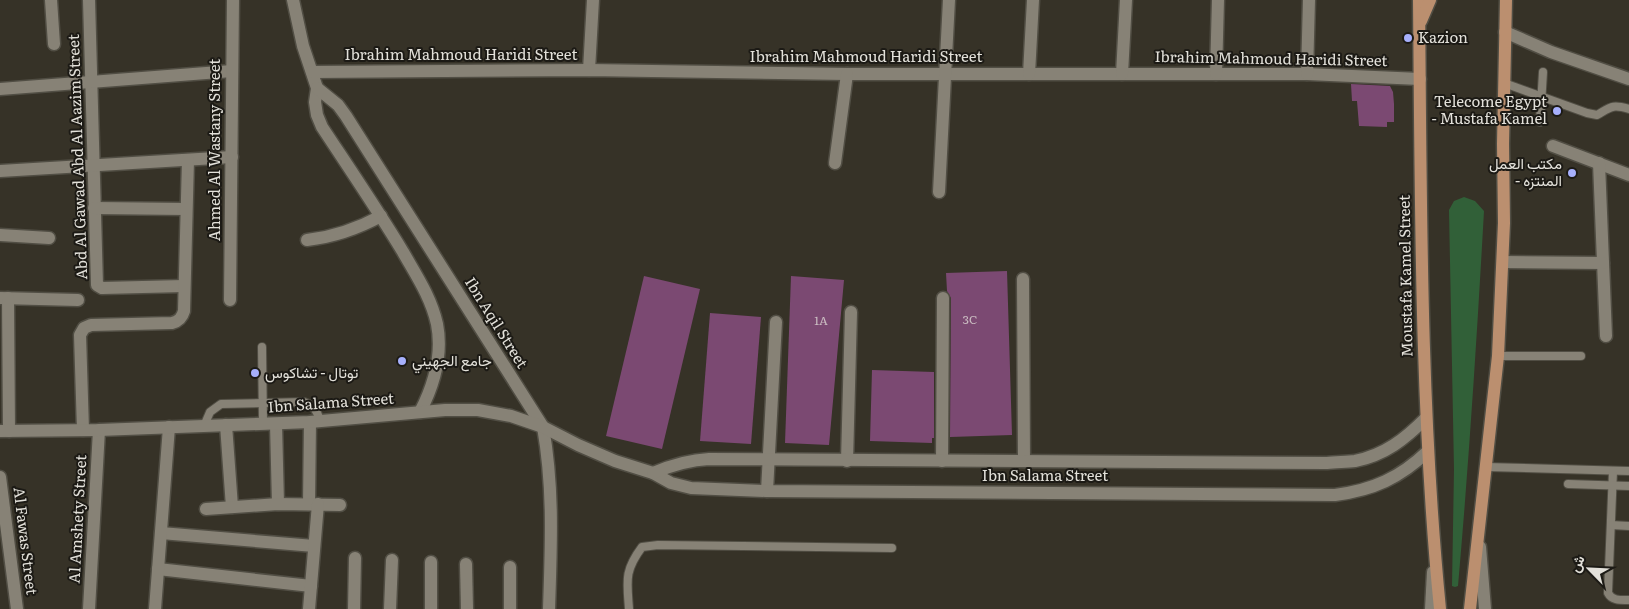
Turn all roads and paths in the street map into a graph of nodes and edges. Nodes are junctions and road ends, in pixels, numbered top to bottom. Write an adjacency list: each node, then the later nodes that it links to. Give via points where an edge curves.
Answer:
1 (51, 0): 16 (street)
2 (89, 0): 29 (street, Abd Al Gawad Abd Al Aazim Street)
3 (233, 0): 18 (street, Ahmed Al Wastany Street)
4 (293, 0): 19 (street)
5 (593, 0): 17 (street)
6 (950, 0): 22 (street)
7 (1032, 0): 23 (street)
8 (1126, 0): 24 (street)
9 (1218, 0): 25 (street)
10 (1309, 0): 26 (street)
11 (1419, 0): 14 (main road, Moustafa Kamel Street)
12 (1430, 0): 14 (main road)
13 (1506, 0): 15 (main road)
14 (1419, 26): 27 (main road, Moustafa Kamel Street)
15 (1505, 32): 28 (street); 30 (main road)
16 (54, 44)
17 (589, 70): 19 (street, Ibrahim Mahmoud Haridi Street); 21 (street, Ibrahim Mahmoud Haridi Street)
18 (232, 71): 29 (street); 37 (street, Ahmed Al Wastany Street)
19 (312, 72): 31 (street)
20 (1543, 72): 33 (lane)
21 (847, 74): 22 (street, Ibrahim Mahmoud Haridi Street); 39 (street)
22 (945, 74): 23 (street, Ibrahim Mahmoud Haridi Street); 44 (street)
23 (1029, 74): 24 (street, Ibrahim Mahmoud Haridi Street)
24 (1122, 74): 25 (street, Ibrahim Mahmoud Haridi Street)
25 (1216, 74): 26 (street, Ibrahim Mahmoud Haridi Street)
26 (1307, 74): 27 (street, Ibrahim Mahmoud Haridi Street)
27 (1420, 79): 68 (main road, Moustafa Kamel Street)
28 (1629, 79)
29 (92, 82): 32 (street); 41 (street, Abd Al Gawad Abd Al Aazim Street)
30 (1504, 84): 33 (lane); 51 (main road)
31 (317, 88): 47 (street, via 315,102 322,127); 74 (street, Ibn Aqil Street, via 346,116)
32 (0, 89)
33 (1541, 97): 34 (lane, via 1597,115 1610,107); 35 (lane)
34 (1629, 109)
35 (1540, 122)
36 (1553, 146): 40 (street)
37 (232, 158): 38 (street); 58 (street, Ahmed Al Wastany Street)
38 (188, 160): 41 (street); 46 (street)
39 (835, 163)
40 (1599, 163): 43 (street); 52 (street)
41 (94, 165): 42 (street); 45 (street, Abd Al Gawad Abd Al Aazim Street)
42 (0, 171)
43 (1629, 175)
44 (939, 192)
45 (94, 208): 46 (street); 54 (street, Abd Al Gawad Abd Al Aazim Street, via 98,286)
46 (186, 209): 54 (street)
47 (381, 216): 50 (street, via 343,233); 67 (street, via 426,292 437,326 438,362)
48 (0, 235): 49 (street)
49 (49, 238)
50 (307, 240)
51 (1503, 262): 52 (street); 64 (main road)
52 (1603, 263): 61 (street)
53 (1023, 279): 82 (street)
54 (184, 286): 75 (street, via 183,316 172,323 91,325 84,328 80,335)
55 (4, 298): 57 (street); 63 (street)
56 (943, 298): 81 (street)
57 (78, 300)
58 (230, 300)
59 (851, 312): 80 (street)
60 (776, 322): 79 (street)
61 (1606, 336)
62 (262, 347): 66 (lane)
63 (4, 350): 77 (street)
64 (1498, 356): 65 (lane); 83 (main road)
65 (1581, 356)
66 (262, 403): 69 (lane, via 304,402 317,411); 70 (lane); 72 (lane, via 221,404 210,412)
67 (420, 412): 69 (street, Ibn Salama Street); 74 (street, Ibn Salama Street, via 478,410 512,416)
68 (1426, 418): 78 (main road, Moustafa Kamel Street); 82 (street, Ibn Salama Street, via 1406,438 1382,453 1355,461)
69 (315, 422): 70 (street, Ibn Salama Street); 93 (street)
70 (269, 424): 71 (street, Ibn Salama Street); 92 (street)
71 (226, 425): 72 (street, Ibn Salama Street); 95 (street)
72 (204, 426): 73 (street, Ibn Salama Street)
73 (169, 427): 76 (street, Ibn Salama Street); 101 (street)
74 (543, 427): 86 (street, Ibn Salama Street, via 615,461); 122 (street, Ibn Aqil Street, via 551,494)
75 (83, 430): 76 (street, Ibn Salama Street); 77 (street, Ibn Salama Street)
76 (99, 430): 114 (street, Al Amshety Street)
77 (4, 431)
78 (1428, 451): 91 (street, Ibn Salama Street, via 1405,471 1379,485 1335,495); 104 (main road, Moustafa Kamel Street)
79 (768, 460): 80 (street, Ibn Salama Street); 86 (street, Ibn Salama Street, via 689,460); 91 (street)
80 (847, 461): 81 (street, Ibn Salama Street)
81 (942, 461): 82 (street, Ibn Salama Street)
82 (1024, 461)
83 (1486, 467): 84 (lane); 98 (main road)
84 (1613, 471): 85 (lane); 89 (lane)
85 (1629, 472)
86 (653, 473): 91 (street, Ibn Salama Street, via 671,483 691,488)
87 (0, 477): 97 (street, Al Fawas Street)
88 (1568, 484): 89 (lane)
89 (1612, 486): 90 (lane); 99 (lane)
90 (1629, 486)
91 (767, 490)
92 (278, 504): 93 (street); 95 (street)
93 (313, 504): 94 (street); 102 (street)
94 (340, 505)
95 (232, 507): 96 (street)
96 (206, 509)
97 (2, 515): 113 (street, Al Fawas Street)
98 (1479, 523): 126 (main road); 127 (street)
99 (1611, 525): 100 (lane); 112 (lane, via 1608,593 1615,599)
100 (1629, 526)
101 (161, 532): 102 (street); 110 (street)
102 (314, 546): 111 (street)
103 (892, 548): 123 (lane, via 642,547 627,576)
104 (1434, 552): 124 (street, Moustafa Kamel Street); 125 (main road, Moustafa Kamel Street)
105 (355, 558): 117 (street)
106 (392, 560): 118 (street)
107 (431, 562): 119 (street)
108 (466, 564): 120 (street)
109 (510, 567): 121 (street)
110 (158, 569): 111 (street); 115 (street)
111 (311, 586): 116 (street)
112 (1629, 600)
113 (17, 609)
114 (90, 609)
115 (155, 609)
116 (309, 609)
117 (354, 609)
118 (390, 609)
119 (431, 609)
120 (467, 609)
121 (510, 609)
122 (549, 609)
123 (628, 609)
124 (1431, 609)
125 (1440, 609)
126 (1470, 609)
127 (1484, 609)

